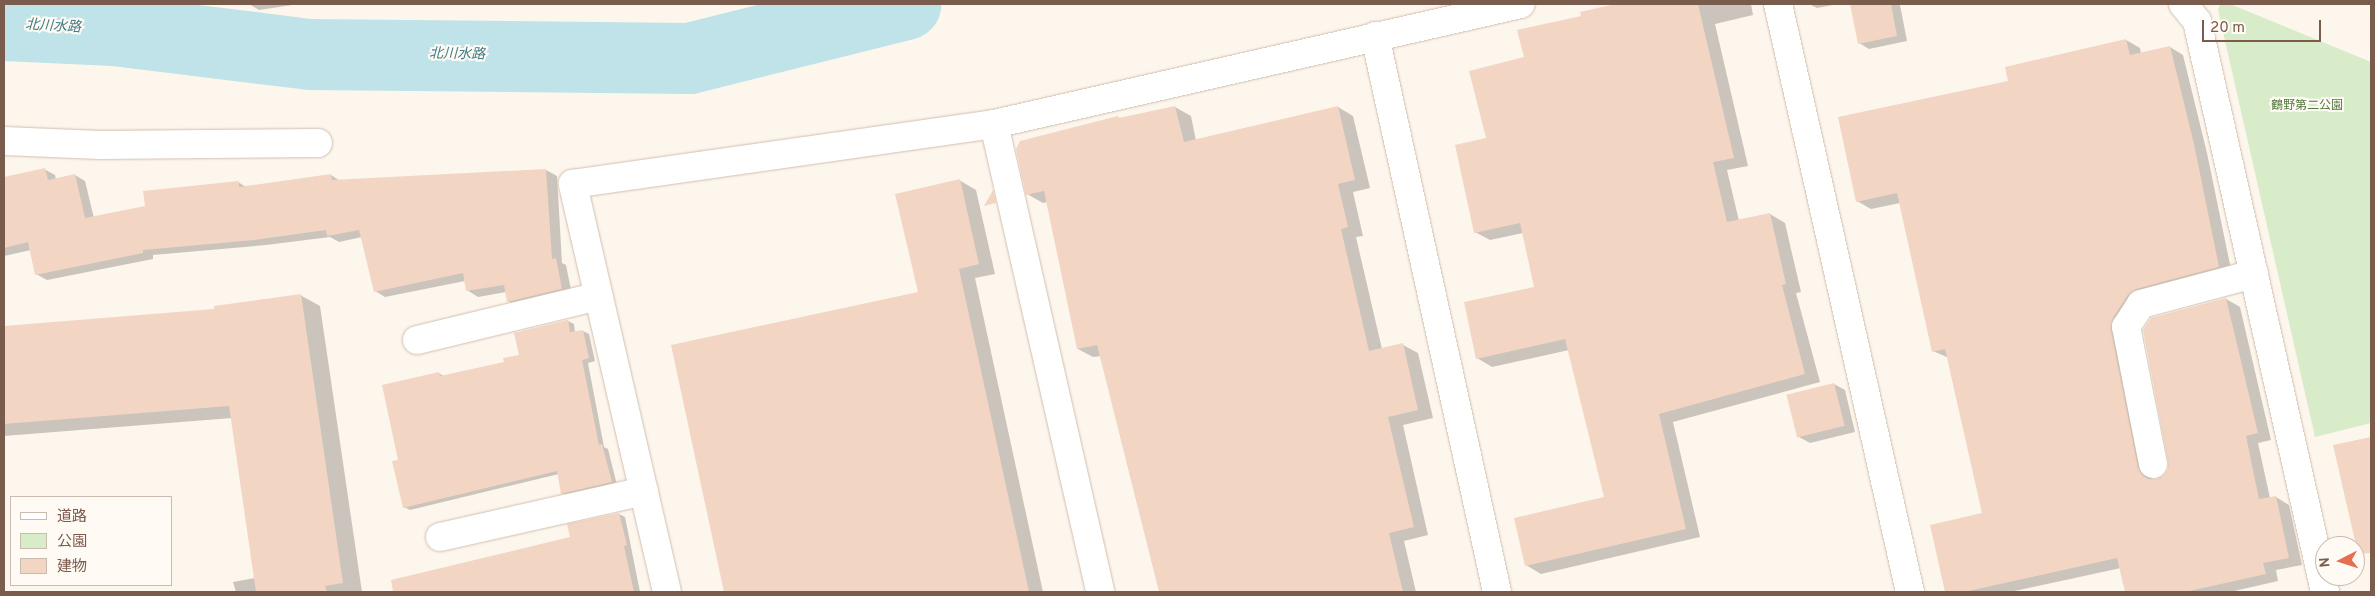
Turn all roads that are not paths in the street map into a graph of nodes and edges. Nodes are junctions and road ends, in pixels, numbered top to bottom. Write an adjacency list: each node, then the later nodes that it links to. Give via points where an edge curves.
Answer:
1 (1521, 4): 4 (street)
2 (1778, 4): 17 (street)
3 (2183, 4): 8 (street, via 2197,21)
4 (1375, 36): 5 (street); 16 (street)
5 (994, 124): 9 (street, via 573,184); 15 (street)
6 (4, 141): 7 (street, via 100,145)
7 (318, 143)
8 (2254, 274): 11 (street, via 2141,304 2126,327); 18 (street)
9 (599, 296): 10 (street); 12 (street)
10 (417, 340)
11 (2153, 464)
12 (644, 491): 13 (street); 14 (street)
13 (440, 537)
14 (667, 592)
15 (1100, 592)
16 (1497, 592)
17 (1910, 592)
18 (2325, 592)

